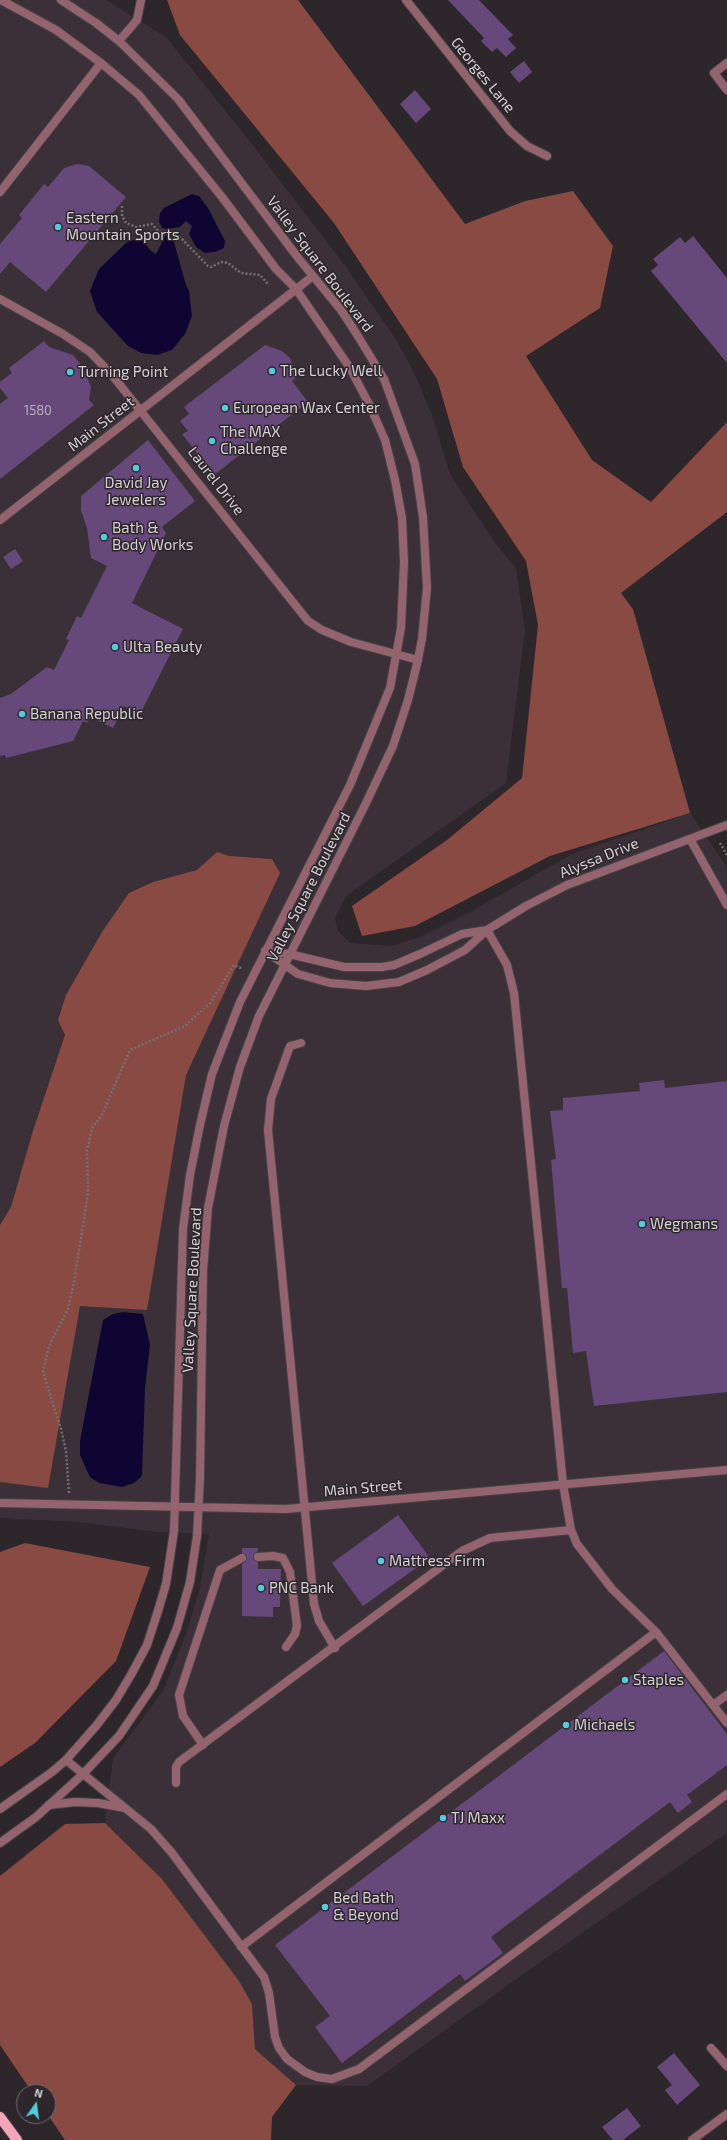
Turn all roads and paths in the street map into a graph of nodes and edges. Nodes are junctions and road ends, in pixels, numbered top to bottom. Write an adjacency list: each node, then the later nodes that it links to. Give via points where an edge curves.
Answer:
1 (1, 0): 6 (street, Valley Square Boulevard, via 56,30)
2 (61, 0): 5 (street, Valley Square Boulevard)
3 (141, 0): 5 (street, via 137,20)
4 (406, 0): 9 (street, Georges Lane, via 510,131 527,146)
5 (119, 41): 12 (street, Valley Square Boulevard, via 178,99)
6 (101, 63): 10 (street); 14 (street, Valley Square Boulevard, via 139,95)
7 (727, 63): 8 (street, via 714,73)
8 (727, 90)
9 (547, 156)
10 (0, 192)
11 (122, 206): 13 (path, via 122,216 126,223 136,227 152,224 158,231 175,234 181,238 208,266 212,267 221,262 228,263 241,273 260,275)
12 (313, 276): 14 (street, Main Street); 19 (street, Valley Square Boulevard, via 341,310 384,379 415,464 420,488 427,567 424,624)
13 (269, 285)
14 (296, 290): 16 (street, Main Street); 18 (street, Valley Square Boulevard, via 350,368 385,440 402,518 402,614)
15 (0, 299): 16 (street, Laurel Drive, via 90,352)
16 (142, 410): 17 (street, Main Street); 18 (street, Laurel Drive, via 308,621 339,638)
17 (0, 520)
18 (397, 655): 19 (street, Laurel Drive); 26 (street, Valley Square Boulevard, via 390,688 350,785)
19 (418, 660): 27 (street, Valley Square Boulevard, via 393,746)
20 (727, 825): 21 (street, Alyssa Drive)
21 (690, 840): 24 (street); 25 (street, Alyssa Drive, via 659,849 567,885)
22 (720, 843): 23 (path)
23 (727, 855)
24 (727, 905)
25 (487, 930): 27 (street, Alyssa Drive, via 462,934 394,965 382,967 344,967); 28 (street, Alyssa Drive, via 465,950 399,982 366,986 330,983 298,974); 32 (street, via 507,965 514,993)
26 (265, 951): 27 (street, Alyssa Drive); 28 (street, Alyssa Drive); 35 (street, Valley Square Boulevard, via 240,1002 212,1074 190,1175 181,1261)
27 (289, 954): 28 (street, Valley Square Boulevard)
28 (284, 966): 37 (street, Valley Square Boulevard, via 259,1016 240,1067 224,1126 208,1208)
29 (243, 969): 34 (path, via 234,965 210,1003 185,1026 130,1050 102,1115 92,1128 87,1150 88,1193 74,1282 68,1309 49,1346 43,1372 66,1451)
30 (301, 1043): 36 (street, via 290,1046 271,1099 268,1120)
31 (727, 1470): 32 (street, Main Street)
32 (564, 1484): 36 (street, Main Street); 38 (street)
33 (0, 1503): 34 (street, Main Street)
34 (69, 1505): 35 (street, Main Street)
35 (175, 1507): 37 (street, Main Street); 48 (street, Valley Square Boulevard, via 166,1584 147,1645 116,1700)
36 (304, 1507): 37 (street, Main Street); 43 (street, via 316,1612)
37 (198, 1508): 49 (street, Valley Square Boulevard, via 197,1536 190,1582 166,1659 153,1686 119,1736)
38 (571, 1530): 41 (street, via 577,1544 612,1589); 43 (street, via 490,1538 462,1551)
39 (258, 1557): 42 (street, via 283,1558 290,1572 297,1626)
40 (242, 1558): 47 (street, via 220,1570 179,1695 183,1716)
41 (656, 1632): 45 (street); 56 (street)
42 (286, 1648)
43 (335, 1648): 47 (street)
44 (727, 1695): 45 (street)
45 (713, 1705): 46 (street)
46 (727, 1723)
47 (203, 1745): 50 (street, via 179,1762 176,1767)
48 (66, 1760): 49 (street); 53 (street, Valley Square Boulevard)
49 (83, 1774): 52 (street, Valley Square Boulevard); 54 (street)
50 (176, 1784)
51 (727, 1794): 56 (street, via 359,2069 332,2079 317,2078 286,2059 275,2037 269,1993 264,1977)
52 (49, 1805): 54 (street, via 98,1803); 55 (street, Valley Square Boulevard)
53 (0, 1809)
54 (128, 1809): 56 (street, via 151,1829 172,1853)
55 (0, 1843)
56 (241, 1947)
57 (711, 2048): 58 (street)
58 (727, 2066)
59 (727, 2114): 62 (street)
60 (0, 2117): 61 (main road)
61 (17, 2140)
62 (692, 2140)

